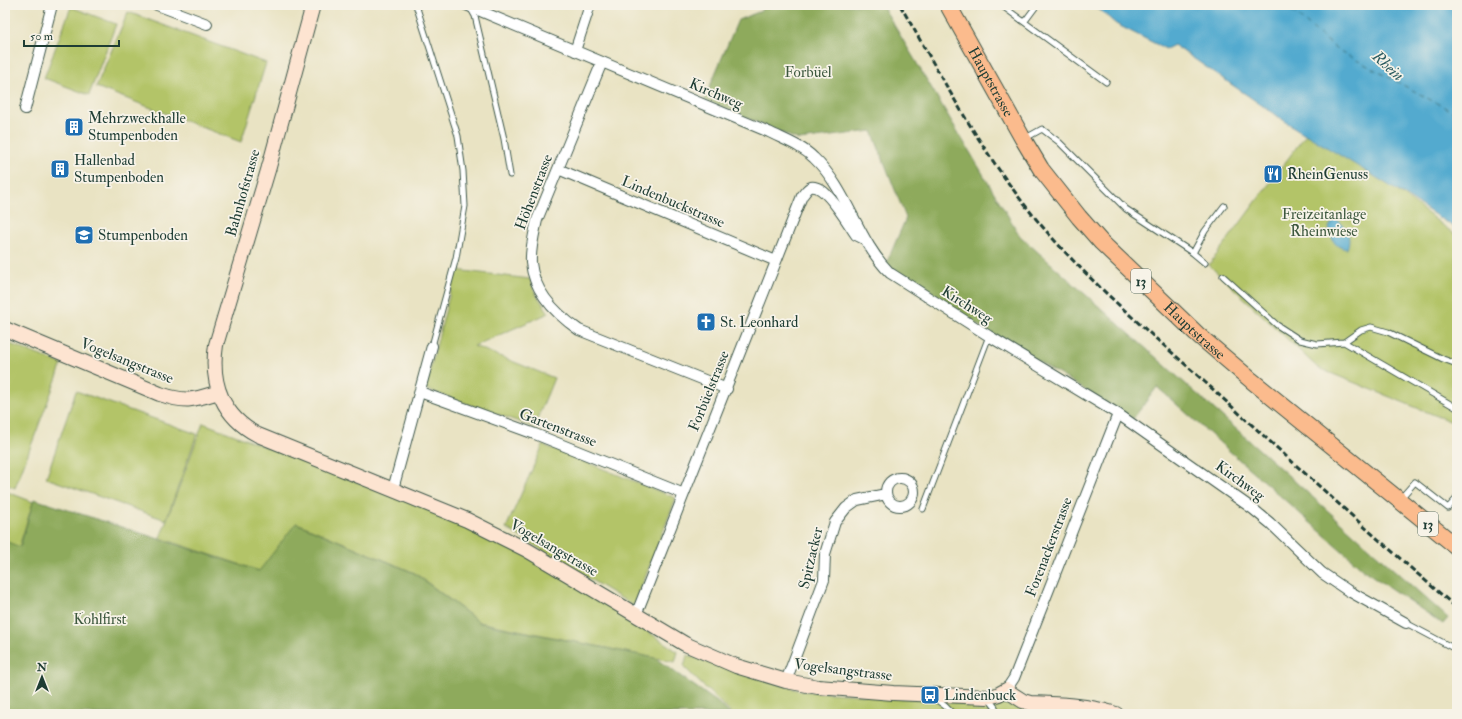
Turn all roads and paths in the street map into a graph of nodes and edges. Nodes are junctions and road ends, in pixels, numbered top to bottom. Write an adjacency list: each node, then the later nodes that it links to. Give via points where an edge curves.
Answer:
1 (52, 5): 15 (street)
2 (157, 5): 11 (street)
3 (314, 5): 31 (street, Bahnhofstrasse, via 216,345 214,370)
4 (416, 5): 28 (lane, via 458,136 465,206 456,258)
5 (469, 5): 12 (street, Kirchweg); 18 (lane, via 475,16)
6 (590, 5): 12 (street)
7 (948, 5): 16 (main road, Hauptstrasse / 13)
8 (1002, 5): 10 (lane)
9 (1037, 5): 10 (lane)
10 (1024, 21): 14 (lane)
11 (207, 24)
12 (575, 51): 13 (street, Kirchweg)
13 (602, 62): 17 (street, Höhenstrasse); 20 (street, Kirchweg, via 794,144 813,157 826,171)
14 (1106, 82)
15 (25, 109)
16 (1023, 139): 21 (lane, via 1042,129 1060,142 1126,209); 39 (main road, Hauptstrasse / 13, via 1041,169 1079,217 1135,275 1197,334)
17 (558, 170): 22 (street, Lindenbuckstrasse); 30 (street, Höhenstrasse, via 537,220 532,242 531,263 537,284 550,305 564,320 579,330)
18 (510, 175)
19 (1224, 206): 21 (lane, via 1205,231)
20 (866, 240): 22 (street, Forbüelstrasse, via 856,235 829,196 816,188 811,188 802,196); 26 (street, Kirchweg, via 890,273)
21 (1193, 253): 23 (lane)
22 (776, 262): 30 (street, Forbüelstrasse)
23 (1205, 263)
24 (1223, 276): 27 (lane, via 1277,325 1300,340 1317,344)
25 (5, 329): 31 (street, Vogelsangstrasse, via 177,400 194,400)
26 (988, 336): 34 (street, Kirchweg); 40 (lane)
27 (1344, 342): 29 (lane, via 1361,330 1371,327 1388,332); 33 (lane)
28 (432, 346): 32 (street)
29 (1457, 364)
30 (727, 389): 36 (street, Forbüelstrasse)
31 (219, 392): 35 (street, Vogelsangstrasse, via 231,414 247,430)
32 (420, 392): 35 (street); 36 (street, Gartenstrasse, via 535,434)
33 (1457, 408)
34 (1118, 414): 43 (street, Kirchweg, via 1253,509 1322,573); 46 (street, Forenackerstrasse, via 1014,678)
35 (392, 489): 42 (street, Vogelsangstrasse, via 467,520 527,550)
36 (684, 494): 42 (street, Forbüelstrasse)
37 (886, 494): 45 (street, Spitzacker, via 857,500 834,522 825,554 824,580)
38 (1457, 498): 39 (lane, via 1448,508 1415,482)
39 (1399, 501): 41 (main road, Hauptstrasse / 13)
40 (923, 509)
41 (1457, 547)
42 (636, 615): 45 (street, Vogelsangstrasse, via 685,644 736,666)
43 (1406, 623): 44 (lane, Kirchweg)
44 (1457, 650)
45 (786, 681): 47 (street, Vogelsangstrasse, via 840,690)
46 (1006, 690): 48 (street, Vogelsangstrasse); 51 (street, via 1030,703 1078,706)
47 (930, 695): 48 (street, Vogelsangstrasse); 49 (lane)
48 (987, 697): 50 (lane)
49 (953, 714)
50 (997, 714)
51 (1116, 714)

